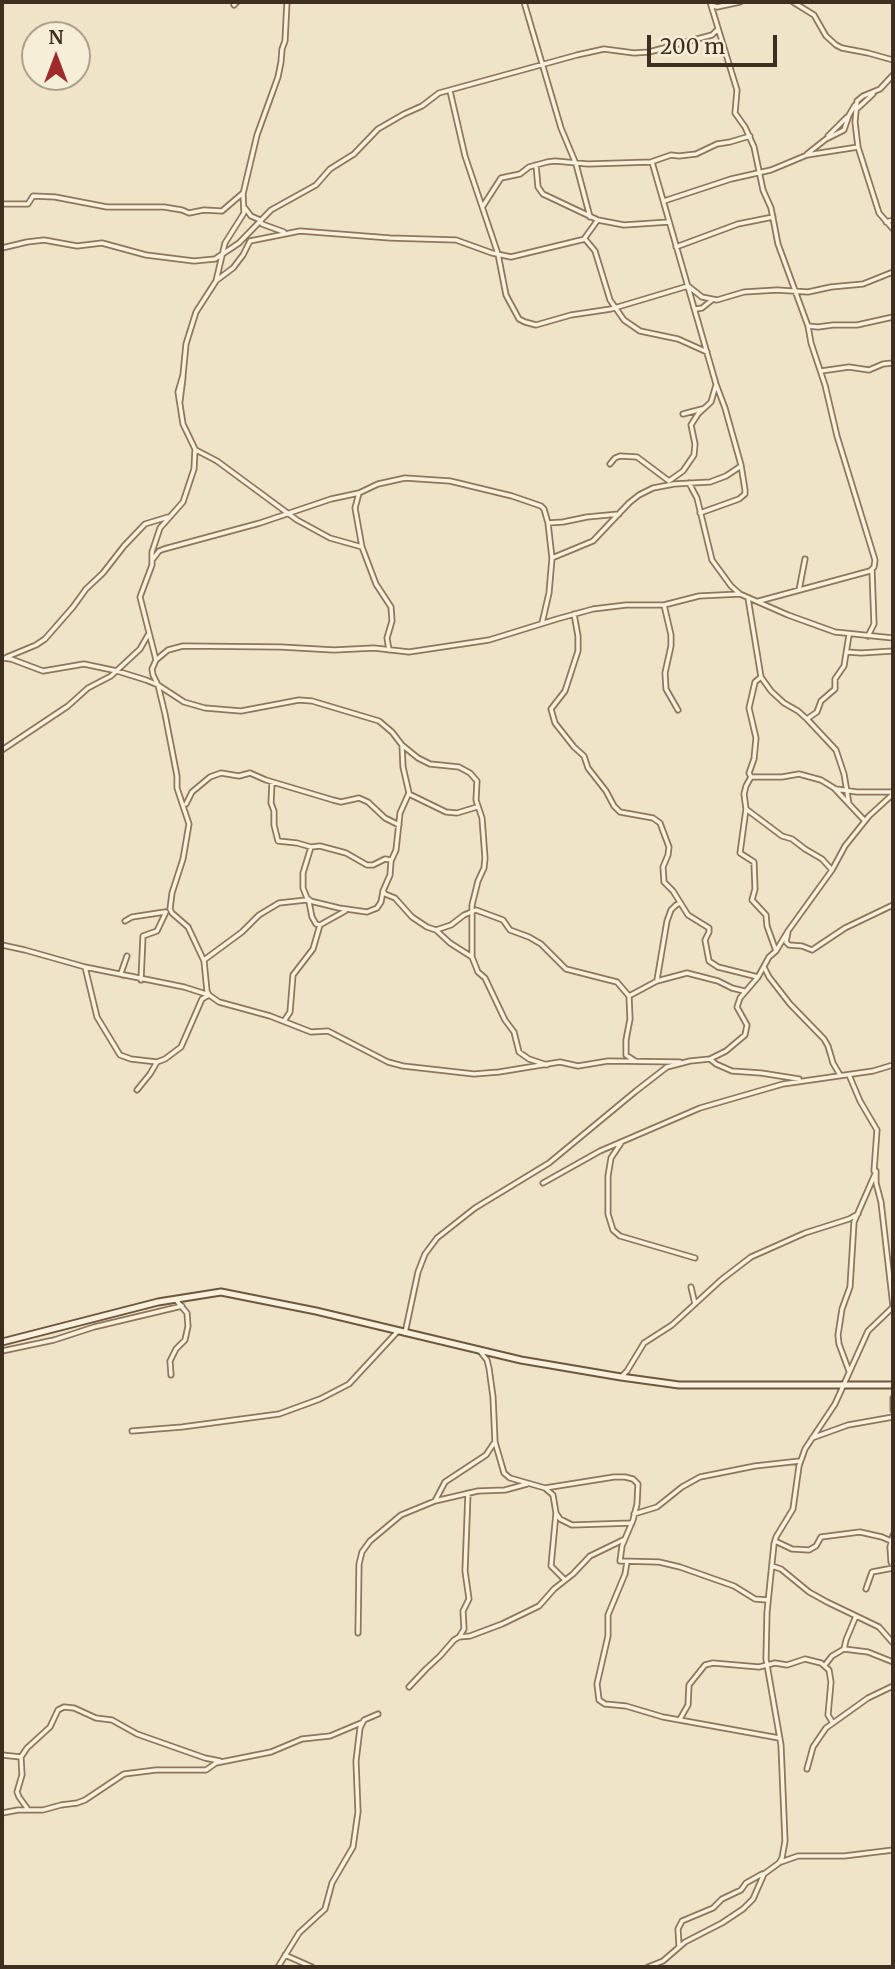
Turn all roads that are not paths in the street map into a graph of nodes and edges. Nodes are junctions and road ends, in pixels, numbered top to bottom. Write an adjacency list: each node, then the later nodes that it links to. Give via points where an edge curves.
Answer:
1 (287, 2): 25 (street, via 278,77 257,135)
2 (524, 2): 8 (street)
3 (740, 2): 5 (street)
4 (793, 2): 7 (street, via 814,15 836,45)
5 (710, 4): 6 (street)
6 (718, 30): 8 (street, via 649,52 604,49); 15 (street, via 737,90 735,113)
7 (893, 60)
8 (542, 65): 11 (street); 22 (street)
9 (893, 75): 10 (street)
10 (880, 89): 12 (street); 13 (street)
11 (450, 91): 28 (street, via 465,156); 33 (street, via 378,129 316,185)
12 (856, 103): 13 (street); 14 (street)
13 (856, 110): 17 (street)
14 (849, 115): 16 (street); 16 (street, via 844,130)
15 (750, 136): 21 (street, via 696,154); 24 (street)
16 (826, 139): 20 (street)
17 (858, 147): 18 (street); 19 (street)
18 (850, 149): 19 (street); 20 (street)
19 (861, 155): 36 (street)
20 (805, 156): 24 (street)
21 (651, 162): 22 (street); 26 (street)
22 (576, 164): 23 (street, via 555,160); 30 (street)
23 (536, 165): 28 (street, via 501,178); 30 (street, via 540,191)
24 (760, 171): 26 (street); 31 (street)
25 (245, 191): 27 (street, via 220,212 107,207 33,196 28,204); 29 (street)
26 (664, 201): 35 (street)
27 (2, 204)
28 (483, 206): 42 (street)
29 (245, 208): 33 (street); 43 (street)
30 (590, 217): 34 (street)
31 (773, 217): 40 (street, via 738,224); 47 (street)
32 (893, 219): 36 (street)
33 (260, 220): 38 (street); 43 (street)
34 (598, 220): 35 (street, via 624,225); 39 (street)
35 (669, 222): 40 (street)
36 (886, 222): 37 (street)
37 (893, 229)
38 (286, 233): 42 (street, via 456,240); 45 (street, via 250,241 233,268)
39 (584, 239): 42 (street, via 511,257); 49 (street, via 595,251)
40 (676, 247): 46 (street)
41 (2, 248): 43 (street, via 44,240 72,246 102,243 194,261)
42 (498, 254): 49 (street, via 506,295 525,323 536,325)
43 (222, 256): 45 (street)
44 (893, 272): 47 (street, via 863,284)
45 (216, 281): 59 (street, via 198,306 178,392 183,424)
46 (688, 286): 48 (street); 49 (street); 50 (street)
47 (794, 292): 48 (street, via 744,292); 52 (street)
48 (712, 300): 50 (street)
49 (615, 308): 53 (street, via 640,331 678,339)
50 (695, 309): 53 (street)
51 (893, 317): 52 (street, via 856,325)
52 (808, 326): 55 (street)
53 (707, 352): 56 (street)
54 (893, 363): 55 (street, via 869,370)
55 (821, 371): 76 (street, via 868,535)
56 (716, 384): 57 (street, via 711,402); 61 (street)
57 (704, 408): 58 (street); 62 (street, via 691,425 694,455)
58 (683, 414)
59 (195, 449): 66 (street); 68 (street, via 187,490 179,508)
60 (610, 464): 62 (street, via 620,456 637,457)
61 (741, 465): 63 (street, via 710,482); 65 (street, via 743,496)
62 (671, 482): 63 (street); 67 (street, via 637,496)
63 (689, 483): 65 (street)
64 (359, 492): 66 (street); 69 (street, via 405,478 450,481 541,506); 70 (street, via 355,508)
65 (700, 513): 78 (street, via 712,560)
66 (288, 514): 70 (street, via 330,538); 71 (street)
67 (619, 514): 69 (street); 73 (street, via 589,543)
68 (168, 517): 72 (street); 91 (street, via 145,524 45,639)
69 (548, 523): 73 (street)
70 (362, 547): 88 (street, via 391,607)
71 (159, 551): 72 (street); 75 (street)
72 (152, 552): 75 (street)
73 (552, 558): 83 (street)
74 (805, 559): 77 (street)
75 (152, 565): 85 (street, via 140,597)
76 (873, 570): 77 (street); 86 (street, via 874,624)
77 (799, 590): 80 (street)
78 (740, 594): 79 (street); 81 (street, via 699,596)
79 (748, 598): 80 (street); 94 (street)
80 (760, 601): 84 (street)
81 (664, 605): 82 (street, via 626,605); 96 (street, via 671,635 666,689)
82 (574, 614): 83 (street); 117 (street, via 579,644 576,660 564,694 551,709 552,717 620,812 660,823 669,847 664,880)
83 (542, 624): 88 (street, via 471,644)
84 (849, 634): 86 (street); 90 (street)
85 (148, 635): 92 (street); 93 (street)
86 (868, 636): 87 (street)
87 (893, 638)
88 (389, 650): 92 (street, via 183,646)
89 (893, 651): 90 (street)
90 (847, 652): 97 (street, via 834,691)
91 (3, 658): 93 (street, via 43,671 84,664)
92 (156, 660): 95 (street, via 152,669)
93 (117, 671): 95 (street); 99 (street)
94 (761, 677): 97 (street, via 784,703); 100 (street, via 755,682 750,708 756,734)
95 (158, 685): 98 (street, via 184,702 226,711 312,701 379,721); 120 (street, via 189,828)
96 (678, 710)
97 (807, 719): 103 (street, via 836,750)
98 (402, 745): 105 (street); 108 (street, via 426,762 459,766 476,778)
99 (2, 750)
100 (751, 777): 102 (street, via 799,774); 109 (street, via 744,794)
101 (272, 782): 106 (street, via 250,773 221,773 205,780); 111 (street, via 341,802 359,798); 112 (street, via 277,839)
102 (834, 788): 103 (street); 107 (street)
103 (848, 791): 104 (street); 107 (street)
104 (893, 793): 110 (street)
105 (409, 794): 108 (street, via 447,813); 111 (street)
106 (186, 804)
107 (849, 804): 110 (street)
108 (477, 807): 121 (street, via 485,863)
109 (746, 809): 114 (street); 127 (street, via 740,853 754,862 752,900 766,915)
110 (865, 821): 114 (street)
111 (399, 825): 113 (street)
112 (311, 847): 113 (street, via 346,853 367,866); 116 (street, via 302,877)
113 (391, 860): 115 (street)
114 (832, 870): 125 (street)
115 (383, 891): 119 (street, via 373,911); 124 (street, via 412,917)
116 (310, 901): 119 (street); 123 (street, via 312,917); 130 (street, via 270,907)
117 (681, 903): 134 (street, via 690,917 709,929 705,940 709,961); 136 (street, via 671,910 667,921)
118 (893, 905): 125 (street, via 813,950 788,944)
119 (350, 910): 123 (street)
120 (168, 912): 122 (street); 130 (street, via 188,927); 135 (street, via 157,931 143,935)
121 (471, 912): 124 (street); 129 (street); 139 (street, via 503,920 510,930 543,946 566,969 613,980)
122 (125, 921)
123 (320, 925): 140 (street, via 313,949 293,975 290,1012)
124 (436, 930): 129 (street)
125 (788, 931): 127 (street)
126 (2, 945): 131 (street)
127 (776, 951): 132 (street)
128 (127, 956): 133 (street)
129 (472, 957): 145 (street, via 514,1032 519,1052)
130 (204, 961): 138 (street)
131 (85, 967): 133 (street); 142 (street, via 97,1017 120,1055)
132 (764, 967): 134 (street); 148 (street, via 790,1004 824,1039)
133 (123, 975): 135 (street)
134 (758, 977): 137 (street)
135 (141, 980): 138 (street)
136 (656, 982): 137 (street, via 687,973); 139 (street)
137 (744, 991): 141 (street, via 737,1007 747,1024 745,1035)
138 (209, 995): 140 (street); 142 (street, via 202,999 181,1047)
139 (629, 996): 143 (street, via 626,1055)
140 (284, 1021): 145 (street, via 311,1032 328,1031 407,1067 474,1074)
141 (710, 1059): 144 (street); 149 (street, via 732,1070)
142 (157, 1062): 150 (street)
143 (638, 1063): 144 (street); 145 (street)
144 (685, 1063): 161 (street, via 653,1077 549,1163 437,1238 421,1264)
145 (547, 1065)
146 (893, 1065): 147 (street)
147 (849, 1075): 148 (street); 152 (street, via 877,1130)
148 (841, 1076): 149 (street)
149 (802, 1080): 151 (street, via 700,1108)
150 (137, 1090)
151 (622, 1141): 153 (street); 155 (street, via 611,1158 608,1176 608,1214 613,1230)
152 (876, 1171): 154 (street); 160 (street)
153 (543, 1183)
154 (858, 1214): 158 (street, via 758,1253); 165 (street, via 852,1234 850,1287 838,1335)
155 (695, 1258)
156 (691, 1287): 158 (street)
157 (175, 1299): 159 (street); 161 (main road, via 235,1294); 162 (main road)
158 (695, 1304): 167 (street, via 644,1343)
159 (182, 1306): 164 (street); 166 (street, via 188,1314 186,1335 170,1360)
160 (893, 1306): 165 (street, via 868,1331)
161 (401, 1332): 163 (main road); 173 (street, via 353,1382 320,1399 279,1414)
162 (2, 1342)
163 (479, 1350): 167 (main road); 175 (street, via 490,1372)
164 (2, 1351)
165 (849, 1373): 168 (street)
166 (171, 1375)
167 (621, 1377): 168 (main road, via 679,1385)
168 (844, 1385): 169 (main road); 174 (street)
169 (893, 1385)
170 (893, 1398): 171 (street)
171 (893, 1410)
172 (893, 1417): 174 (street, via 852,1424)
173 (132, 1431)
174 (810, 1439): 176 (street)
175 (495, 1441): 177 (street, via 505,1475); 180 (street, via 486,1455 445,1482)
176 (800, 1461): 182 (street, via 700,1477 657,1507); 186 (street, via 793,1509)
177 (527, 1483): 178 (street); 179 (street, via 501,1491)
178 (545, 1488): 181 (street, via 553,1496); 182 (street, via 633,1479 638,1484)
179 (468, 1493): 180 (street); 196 (street, via 469,1600)
180 (436, 1501): 195 (street, via 401,1515 362,1552)
181 (556, 1513): 183 (street, via 572,1525); 191 (street, via 551,1566)
182 (634, 1514): 183 (street)
183 (632, 1523): 185 (street)
184 (893, 1535): 187 (street)
185 (624, 1540): 188 (street, via 619,1559); 191 (street, via 590,1556)
186 (775, 1541): 187 (street, via 809,1550 821,1536 863,1532); 189 (street)
187 (891, 1541): 190 (street)
188 (627, 1562): 193 (street, via 680,1567); 205 (street, via 608,1615 597,1698 605,1704)
189 (772, 1566): 193 (street); 194 (street)
190 (893, 1567): 192 (street, via 869,1574)
191 (565, 1580): 196 (street, via 537,1608 502,1625)
192 (866, 1589)
193 (768, 1600): 201 (street)
194 (856, 1616): 197 (street, via 879,1627); 198 (street)
195 (358, 1633)
196 (459, 1637): 203 (street)
197 (893, 1643)
198 (844, 1649): 199 (street, via 867,1651); 200 (street)
199 (893, 1662)
200 (825, 1665): 201 (street, via 805,1659); 207 (street, via 830,1673 828,1710)
201 (766, 1666): 205 (street, via 705,1665 689,1685 688,1705); 208 (street)
202 (893, 1686): 207 (street)
203 (409, 1687)
204 (378, 1714): 206 (street)
205 (680, 1719): 208 (street)
206 (361, 1723): 211 (street, via 330,1736); 219 (street, via 352,1847 332,1882 325,1909 299,1933)
207 (833, 1723): 212 (street, via 813,1746)
208 (779, 1738): 216 (street, via 785,1841 782,1858)
209 (2, 1755): 210 (street)
210 (21, 1757): 211 (street, via 50,1727 58,1710 69,1706); 213 (street, via 17,1792)
211 (223, 1762): 213 (street, via 204,1770 131,1773 81,1802)
212 (807, 1769)
213 (28, 1810): 214 (street)
214 (2, 1813)
215 (893, 1850): 216 (street, via 798,1856)
216 (775, 1865): 217 (street)
217 (764, 1874): 218 (street, via 743,1909); 218 (street, via 713,1908 682,1921)
218 (679, 1947): 220 (street)
219 (285, 1955): 221 (street); 222 (street)
220 (668, 1957): 223 (street); 224 (street)
221 (278, 1967)
222 (312, 1967)
223 (648, 1967)
224 (667, 1967)

